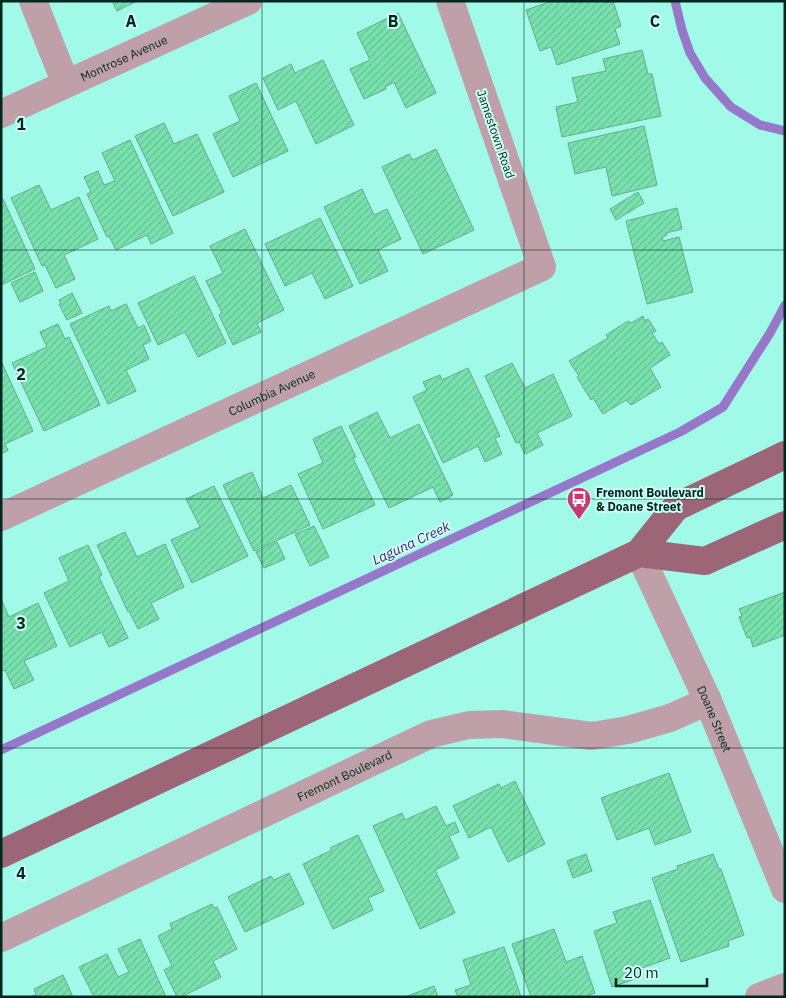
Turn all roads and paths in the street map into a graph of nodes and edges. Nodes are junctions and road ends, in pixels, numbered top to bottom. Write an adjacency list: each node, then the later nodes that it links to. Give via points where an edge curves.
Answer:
1 (34, 1): 4 (street)
2 (248, 1): 4 (street, Montrose Avenue)
3 (450, 1): 6 (street, Jamestown Road)
4 (66, 84): 5 (street, Montrose Avenue)
5 (1, 114)
6 (542, 267): 8 (street, Columbia Avenue)
7 (785, 455): 10 (main road, via 676,507)
8 (1, 517)
9 (785, 525): 10 (main road, via 705,561)
10 (639, 553): 11 (street, Doane Street); 12 (main road)
11 (708, 701): 13 (street, Doane Street); 14 (street, Fremont Boulevard, via 670,718 592,736 502,724 468,726 431,734)
12 (1, 854)
13 (785, 889)
14 (1, 938)
15 (785, 987): 16 (street)
16 (759, 997)

